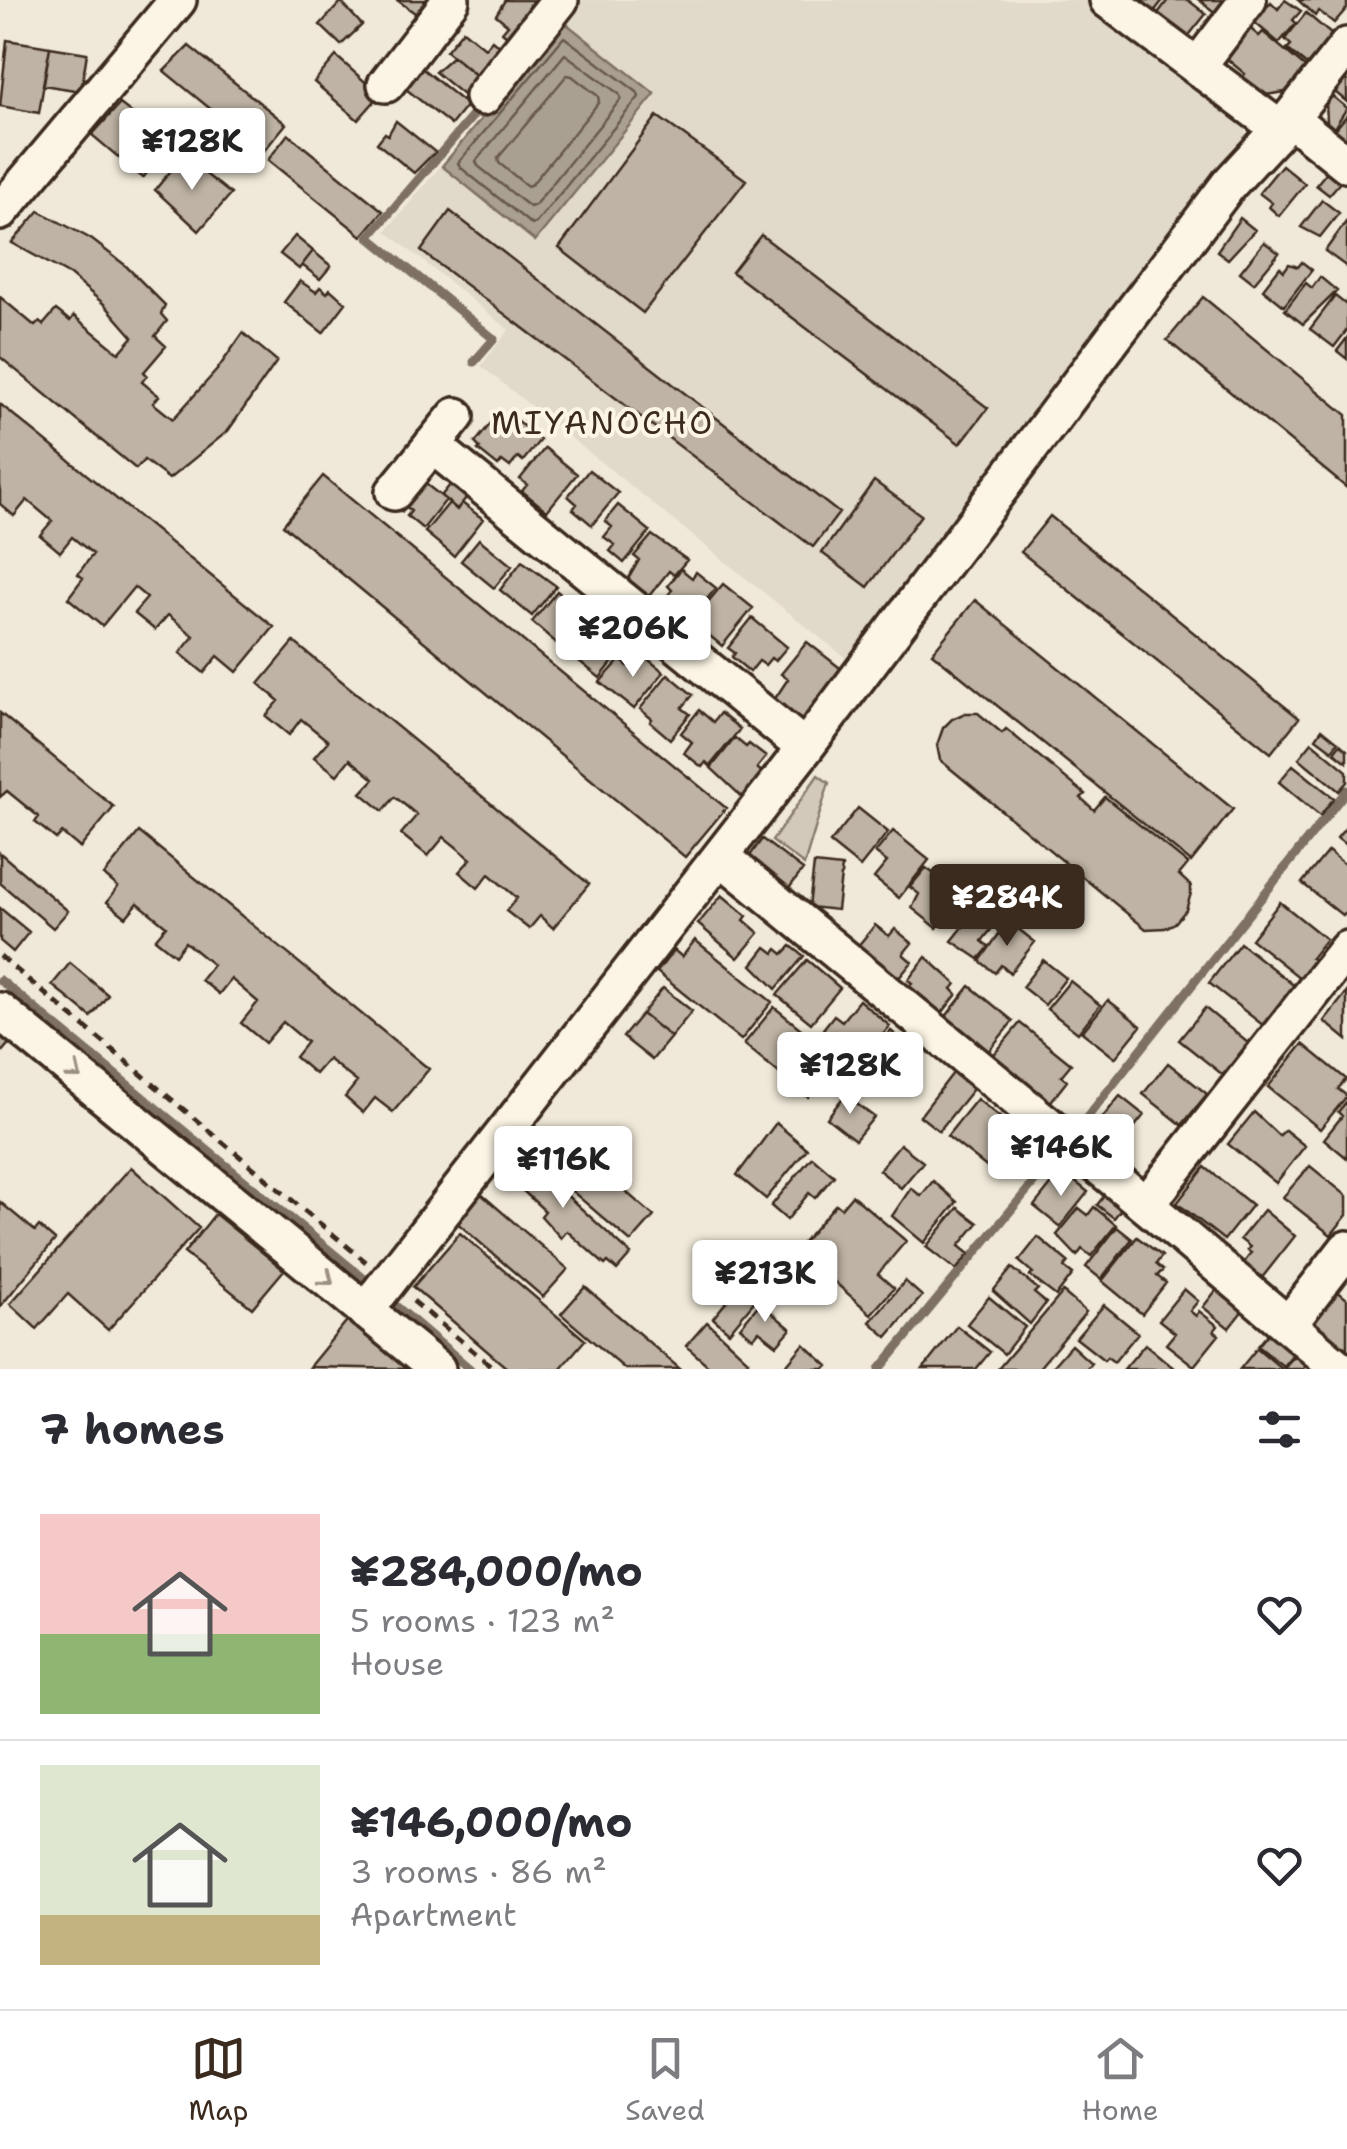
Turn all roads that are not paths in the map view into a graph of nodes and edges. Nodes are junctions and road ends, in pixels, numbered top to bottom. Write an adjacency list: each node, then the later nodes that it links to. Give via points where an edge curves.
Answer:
1 (178, 0): 12 (street)
2 (451, 0): 8 (street)
3 (560, 0): 9 (street)
4 (1108, 0): 7 (street)
5 (1248, 0): 7 (street)
6 (1347, 46): 10 (street)
7 (1197, 67): 10 (street)
8 (386, 84)
9 (483, 97)
10 (1284, 123): 11 (street); 16 (street, via 1229,184)
11 (1347, 164)
12 (0, 212)
13 (456, 416): 14 (street)
14 (432, 445): 15 (street); 16 (street)
15 (394, 492)
16 (805, 748): 17 (street)
17 (721, 857): 20 (street); 22 (street)
18 (1347, 950): 20 (street)
19 (0, 1011): 22 (street, one-way to 22)
20 (1146, 1205): 23 (street)
21 (1347, 1250): 23 (street)
22 (365, 1311): 24 (street)
23 (1288, 1325): 25 (street)
24 (436, 1369)
25 (1340, 1369)

